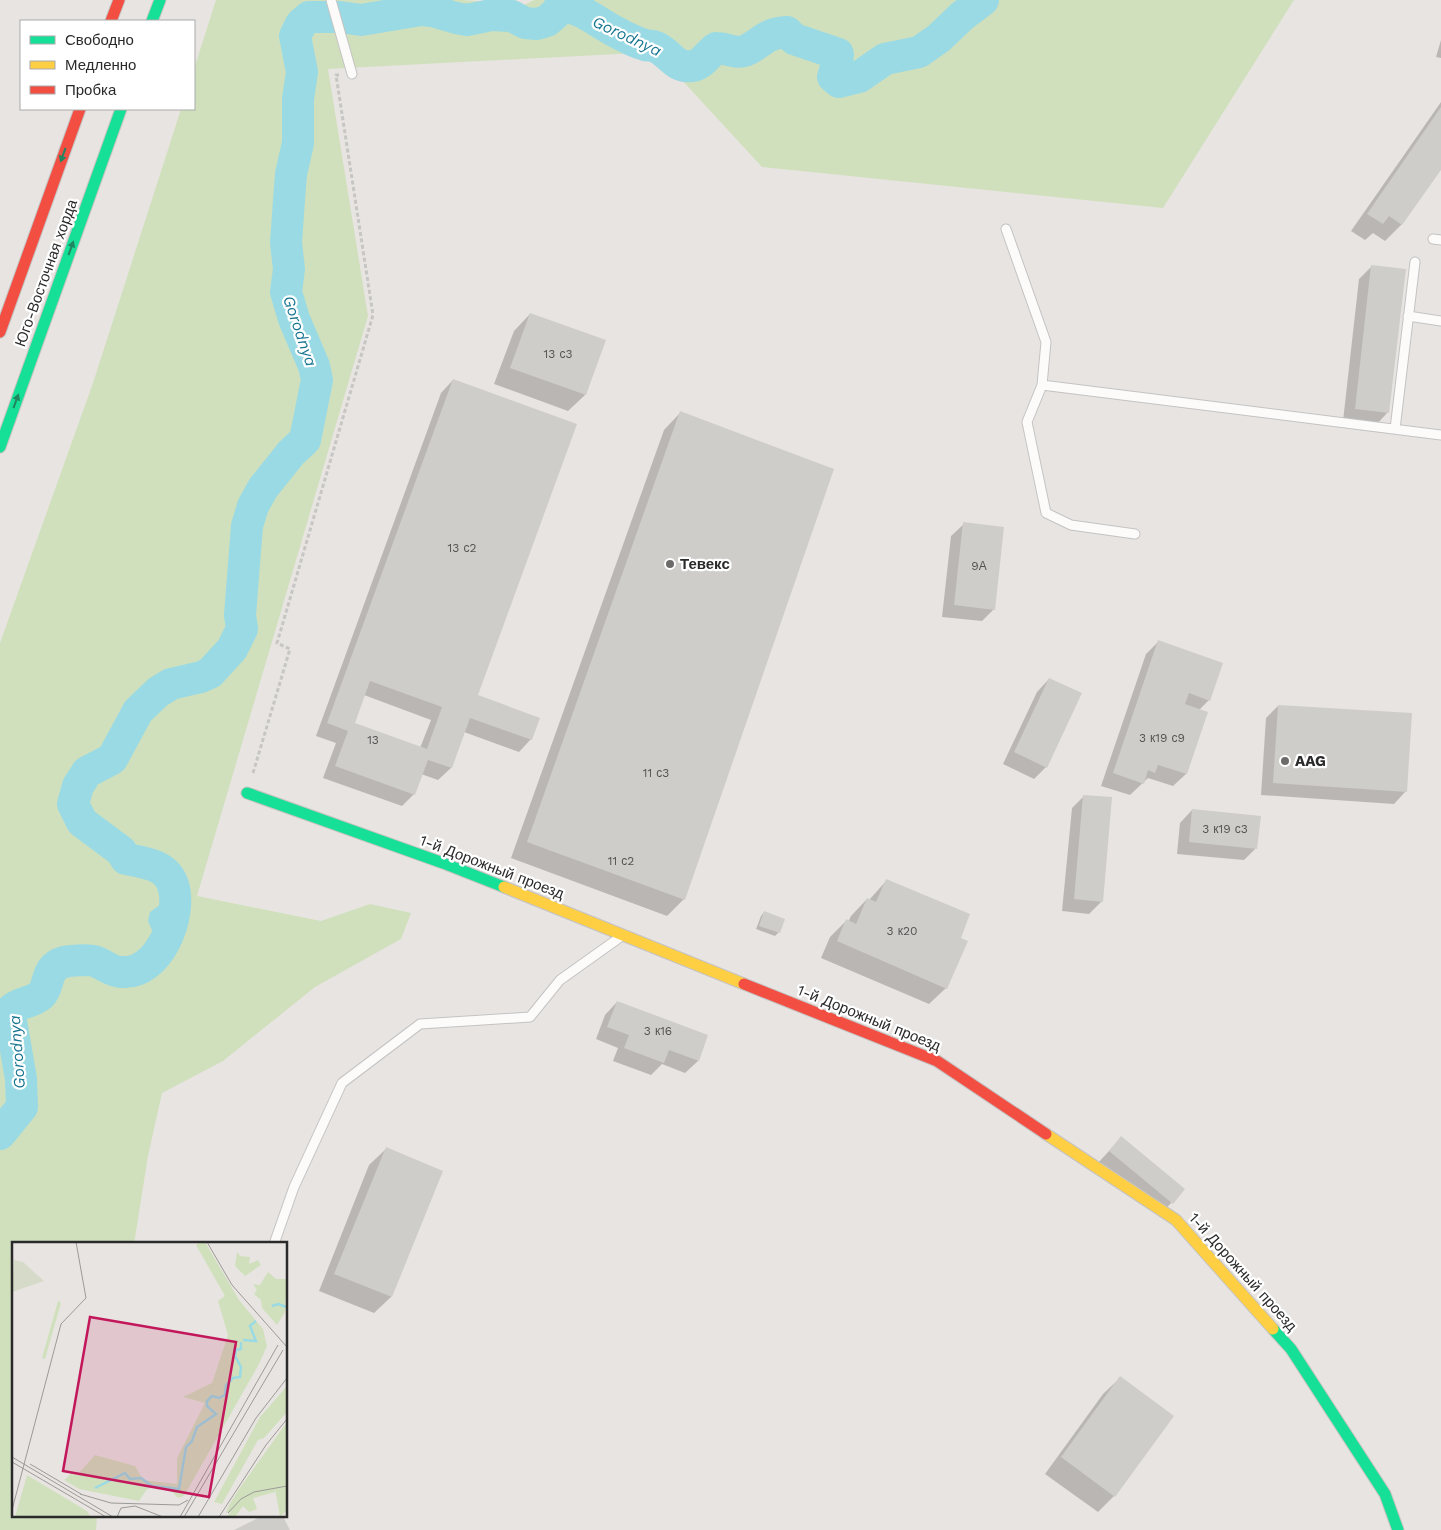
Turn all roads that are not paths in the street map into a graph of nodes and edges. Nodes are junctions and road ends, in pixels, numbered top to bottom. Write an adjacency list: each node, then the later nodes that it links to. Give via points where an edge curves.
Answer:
1 (119, 0): 4 (street)
2 (331, 0): 6 (lane)
3 (159, 2): 5 (street)
4 (111, 20)
5 (152, 20)
6 (352, 74)
7 (80, 110): 13 (street, Юго-Восточная хорда, one-way to 13)
8 (121, 110): 17 (street, Юго-Восточная хорда, one-way to 8)
9 (1006, 229): 14 (lane, via 1046,342)
10 (1415, 262): 11 (lane)
11 (1408, 316): 12 (lane); 15 (lane)
12 (1441, 321)
13 (0, 332)
14 (1042, 385): 15 (lane); 18 (lane, via 1027,422 1046,513 1070,525)
15 (1394, 429): 16 (lane)
16 (1441, 435)
17 (0, 447)
18 (1135, 534)
19 (247, 793): 20 (street, 1-й Дорожный проезд, via 443,863)
20 (624, 935): 21 (lane, via 560,980 530,1018 420,1024 342,1083 294,1187); 22 (street, 1-й Дорожный проезд, via 937,1061 1176,1220 1291,1349 1385,1494)
21 (275, 1242)
22 (1398, 1530)

